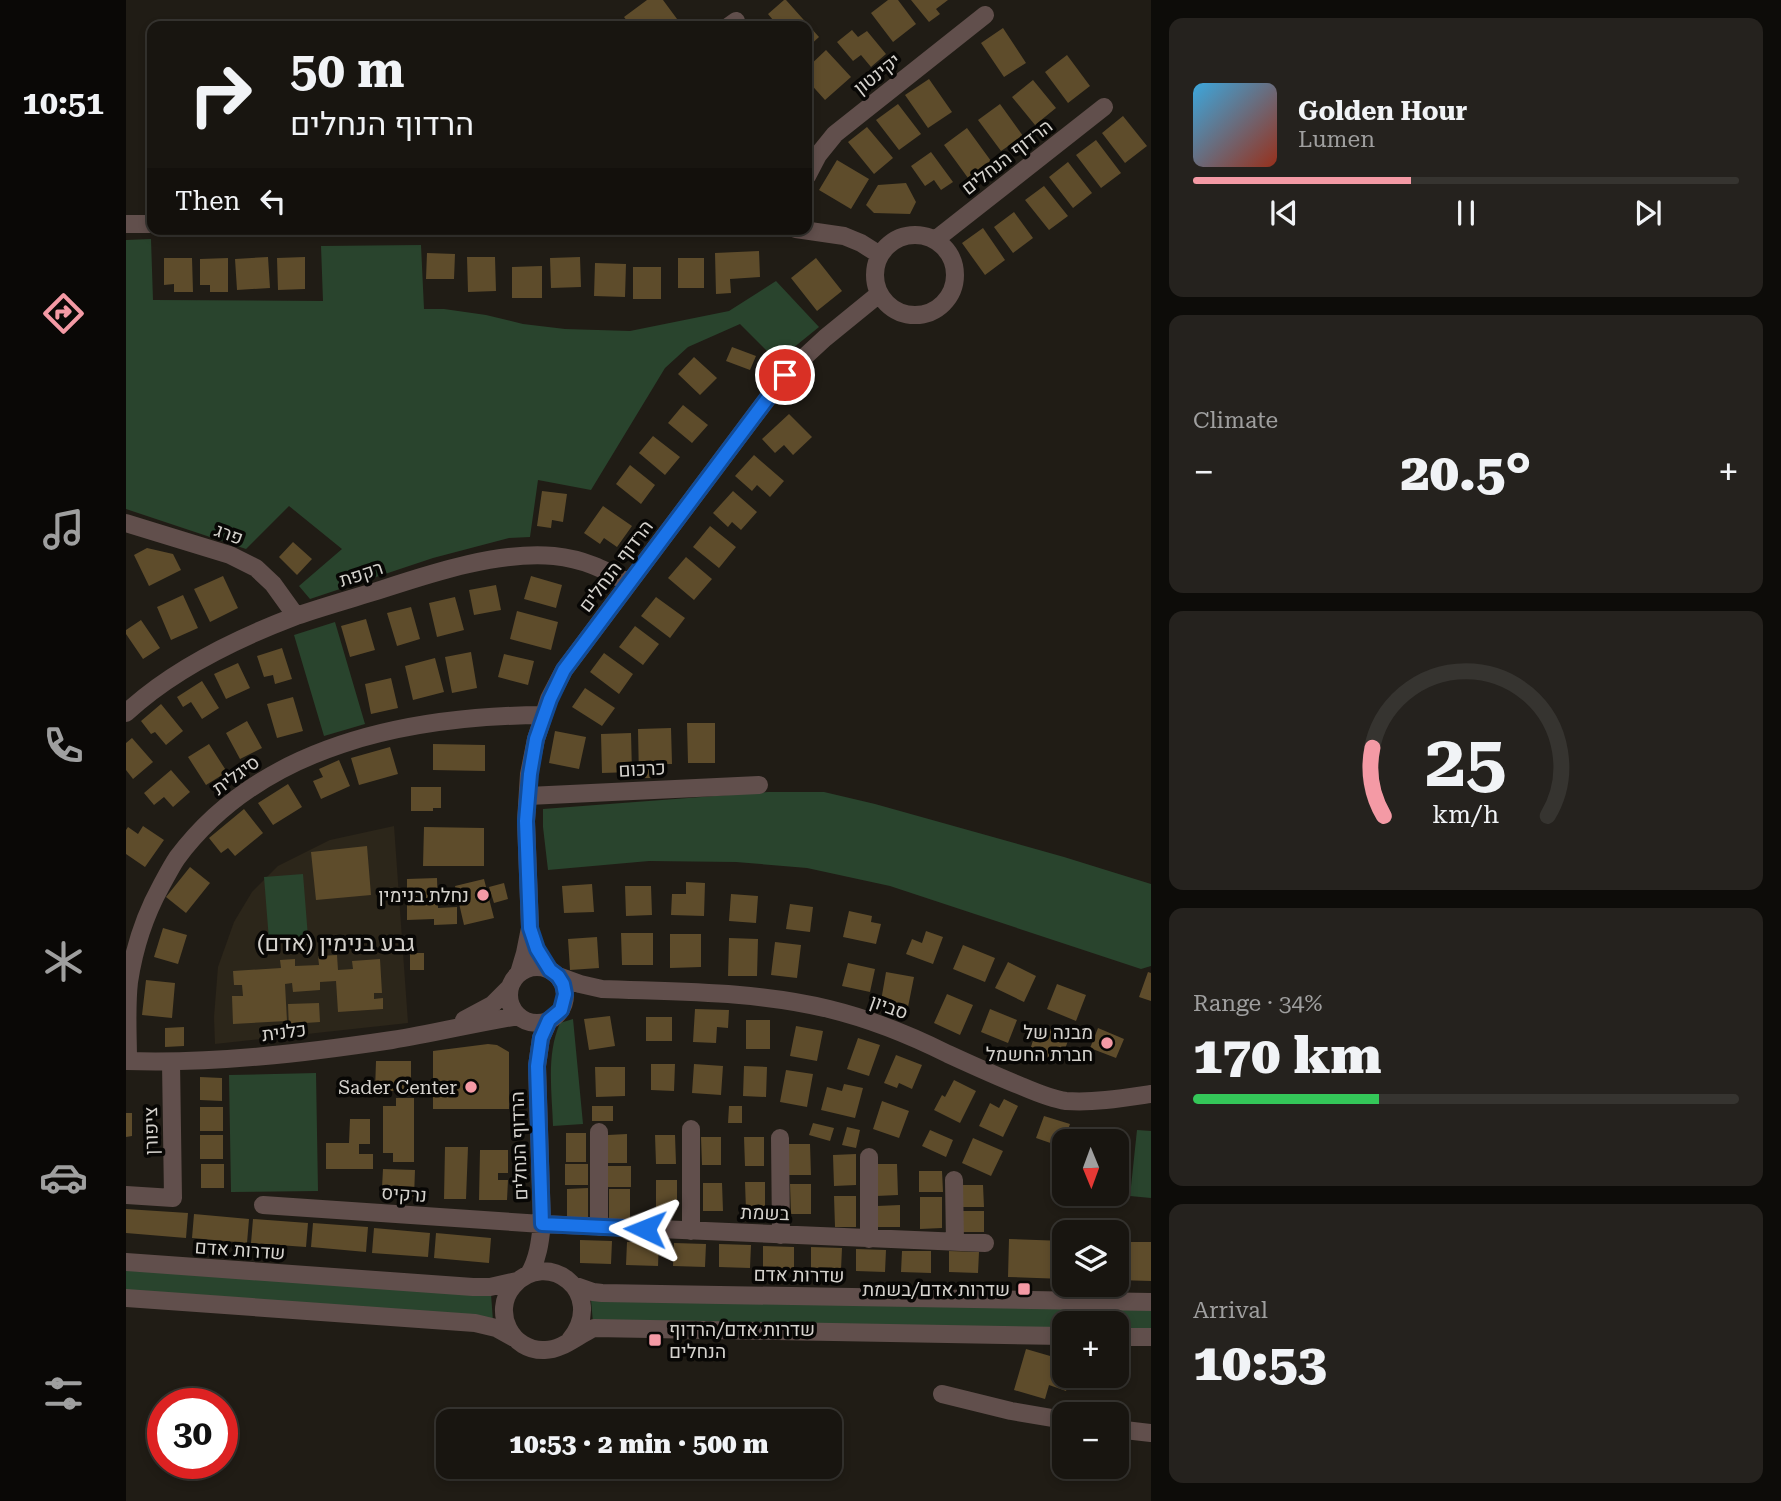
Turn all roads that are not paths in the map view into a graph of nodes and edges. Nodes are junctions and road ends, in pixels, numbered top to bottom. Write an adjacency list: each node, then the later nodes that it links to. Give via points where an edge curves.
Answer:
1 (985, 15): 3 (street, יקינטון, via 835,134)
2 (1104, 107): 7 (street, הרדוף הנחלים)
3 (812, 166)
4 (126, 224): 5 (street)
5 (147, 224)
6 (812, 231): 8 (street, via 844,236)
7 (935, 240): 8 (street, via 911,235 899,238); 9 (street, via 953,260 956,273 948,299 938,309 912,316 887,305)
8 (880, 255): 9 (street, via 874,281)
9 (879, 294): 11 (street, הרדוף הנחלים, via 785,375)
10 (126, 523): 12 (street, פרג, via 230,555 256,568)
11 (629, 583): 12 (street, רקפת, via 575,559 521,556 421,577); 14 (street, הרדוף הנחלים, via 564,670)
12 (296, 616): 13 (street, רקפת, via 169,679)
13 (126, 713)
14 (544, 715): 16 (street, הרדוף הנחלים); 25 (street, סיגלית, via 439,722 324,749 278,770 215,816 175,860 152,903 129,981)
15 (759, 785): 16 (street, כרכום)
16 (528, 796): 17 (street, הרדוף הנחלים)
17 (530, 928): 18 (street, הרדוף הנחלים, via 537,949); 19 (street, הרדוף הנחלים)
18 (554, 973): 19 (street, via 534,967); 20 (street, סביון); 21 (street, via 563,984)
19 (514, 981): 22 (street, via 510,1004); 24 (street, כלנית, via 492,1005)
20 (602, 989): 21 (street, סביון); 28 (street, סביון, via 786,1000 876,1023 985,1072 1065,1101)
21 (564, 1004): 23 (street)
22 (522, 1019): 23 (street, via 534,1023); 24 (street, כלנית); 27 (street, הרדוף הנחלים)
23 (549, 1020): 27 (street, הרדוף הנחלים)
24 (445, 1029): 26 (street, כלנית, via 266,1056)
25 (127, 1061): 26 (street, כלנית)
26 (172, 1062): 34 (street, ציפורן, via 173,1198)
27 (537, 1066): 36 (street, הרדוף הנחלים)
28 (1151, 1094)
29 (691, 1129): 38 (street)
30 (599, 1132): 37 (street)
31 (780, 1138): 39 (street)
32 (869, 1157): 40 (street)
33 (954, 1180): 41 (street)
34 (126, 1195)
35 (263, 1205): 36 (street, נרקיס)
36 (542, 1224): 37 (street, בשמת); 44 (street, הרדוף הנחלים, via 534,1266); 45 (street, הרדוף הנחלים, via 551,1252)
37 (599, 1227): 38 (street, בשמת)
38 (691, 1231): 39 (street, בשמת)
39 (780, 1235): 40 (street, בשמת)
40 (869, 1238): 41 (street, בשמת)
41 (955, 1242): 42 (street, בשמת)
42 (985, 1244)
43 (126, 1262): 44 (street, שדרות אדם, via 473,1287 491,1287)
44 (523, 1277): 45 (street, שדרות אדם, via 554,1272); 51 (street, via 509,1290 504,1303 503,1315)
45 (569, 1281): 47 (street, שדרות אדם, via 602,1293); 52 (street, via 583,1306 578,1331)
46 (126, 1298): 51 (street, via 475,1323)
47 (1151, 1302)
48 (1052, 1336): 52 (street, via 594,1328)
49 (1129, 1337): 50 (street)
50 (1151, 1337)
51 (514, 1338): 52 (street, via 535,1350 560,1347)
52 (570, 1340)
53 (942, 1394): 54 (street)
54 (1052, 1418)
55 (1129, 1430): 56 (street)
56 (1151, 1433)

